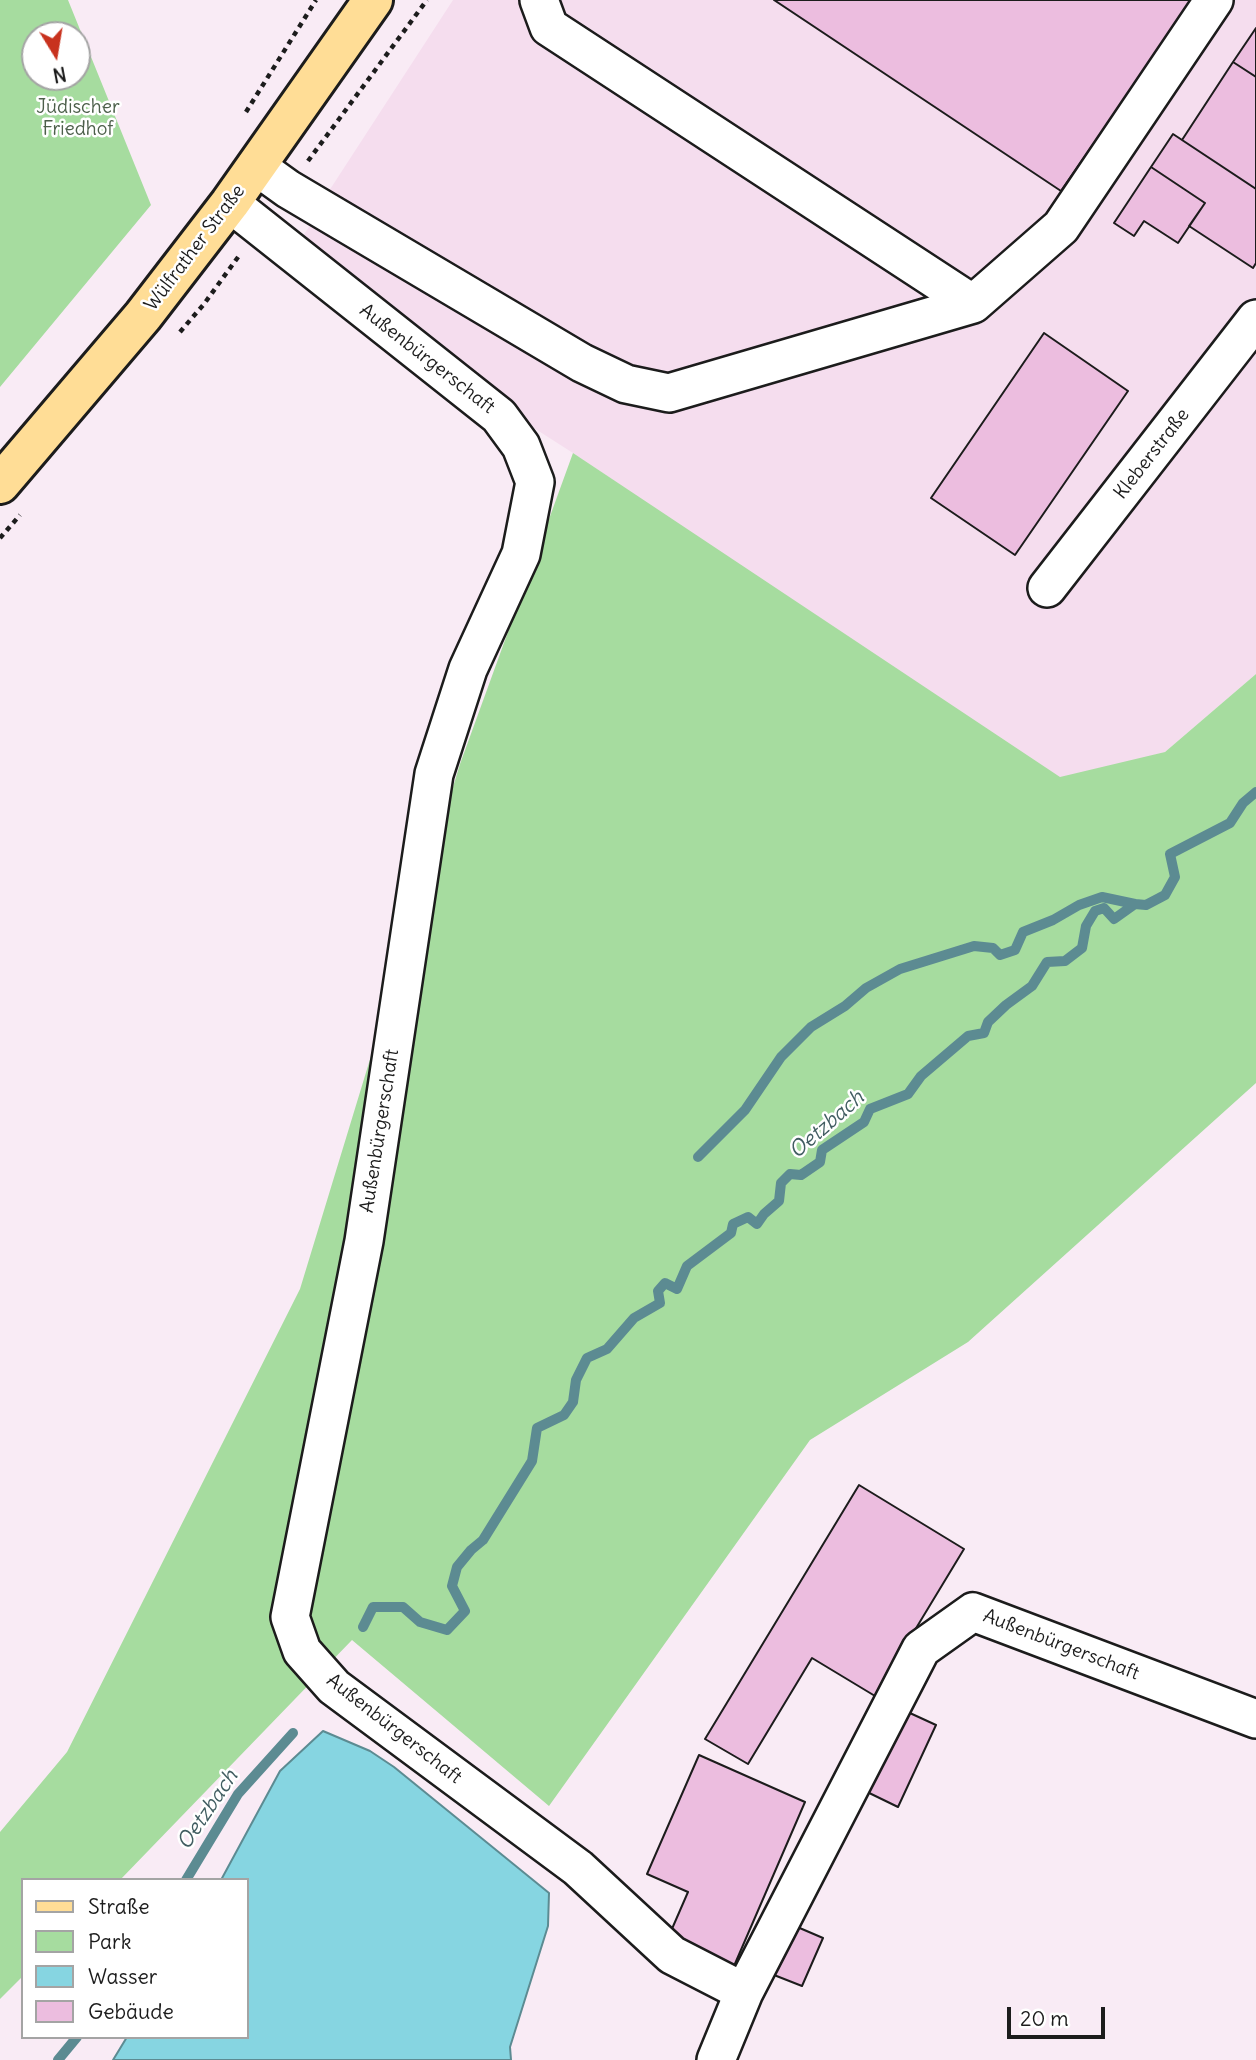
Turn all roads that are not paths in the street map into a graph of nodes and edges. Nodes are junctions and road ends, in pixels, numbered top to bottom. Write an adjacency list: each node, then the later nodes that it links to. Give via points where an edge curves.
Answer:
1 (373, 0): 4 (main road, Wülfrather Straße)
2 (539, 0): 6 (street, via 550,27)
3 (1214, 0): 6 (street, via 1061,227)
4 (256, 166): 5 (main road, Wülfrather Straße); 6 (street, via 582,363 626,384 669,393)
5 (230, 203): 8 (main road, Wülfrather Straße, via 143,316); 11 (street, Außenbürgerschaft, via 499,416 522,446 536,482 521,554 468,669 434,774 364,1241 290,1617 302,1651 334,1687 578,1868 672,1955)
6 (973, 304)
7 (1256, 319): 9 (street, Kleberstraße)
8 (0, 484)
9 (1047, 588)
10 (1256, 1719): 11 (street, Außenbürgerschaft, via 974,1612 921,1648)
11 (744, 1992): 12 (street, Außenbürgerschaft)
12 (716, 2060)

